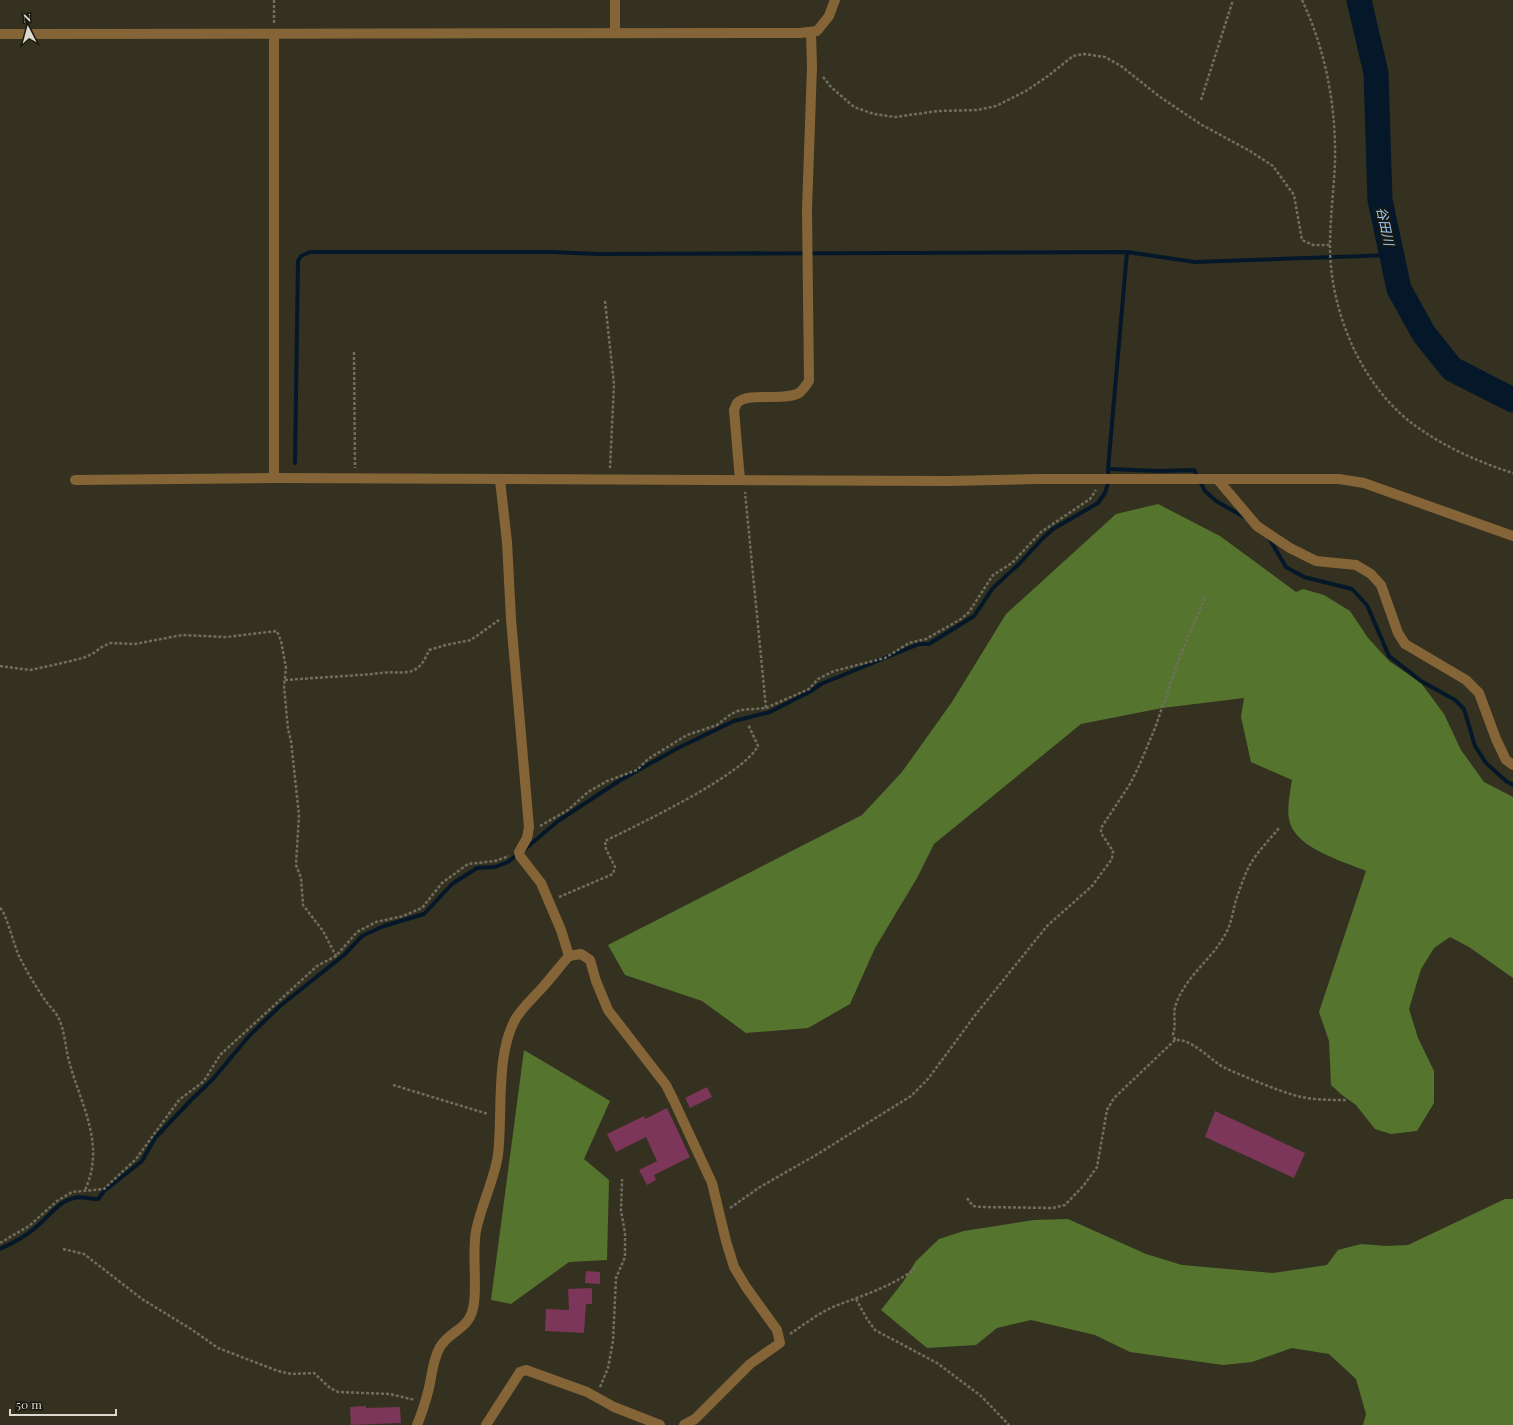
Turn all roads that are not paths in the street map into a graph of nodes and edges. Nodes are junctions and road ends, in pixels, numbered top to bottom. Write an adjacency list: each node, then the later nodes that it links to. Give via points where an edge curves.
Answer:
1 (615, 0): 4 (street)
2 (835, 0): 3 (street, via 832,11 823,24 817,31)
3 (811, 32): 4 (street); 10 (street, via 809,381 797,394 747,398 737,403 734,410)
4 (615, 33): 6 (street)
5 (0, 34): 6 (street)
6 (274, 34): 7 (street)
7 (274, 478): 8 (street); 9 (street)
8 (75, 480)
9 (500, 480): 10 (street); 14 (street, via 529,831 518,852 520,858 537,875 550,901)
10 (740, 480): 11 (street)
11 (1218, 480): 12 (street, via 1356,480); 13 (street, via 1256,526 1290,548 1316,561 1356,565 1371,574 1381,585 1405,644 1466,680 1479,693 1496,739 1506,760)
12 (1513, 536)
13 (1513, 765)
14 (569, 956): 15 (street, via 526,1005 511,1029 501,1088 498,1155 478,1219 474,1245 474,1303 465,1325 440,1346); 18 (street, via 581,954 590,960 608,1010 666,1085 716,1194 726,1241 739,1277 780,1338 780,1343 750,1364 713,1403)
15 (417, 1425)
16 (486, 1425): 17 (street, via 523,1371 530,1371 596,1397)
17 (660, 1425)
18 (684, 1425)

